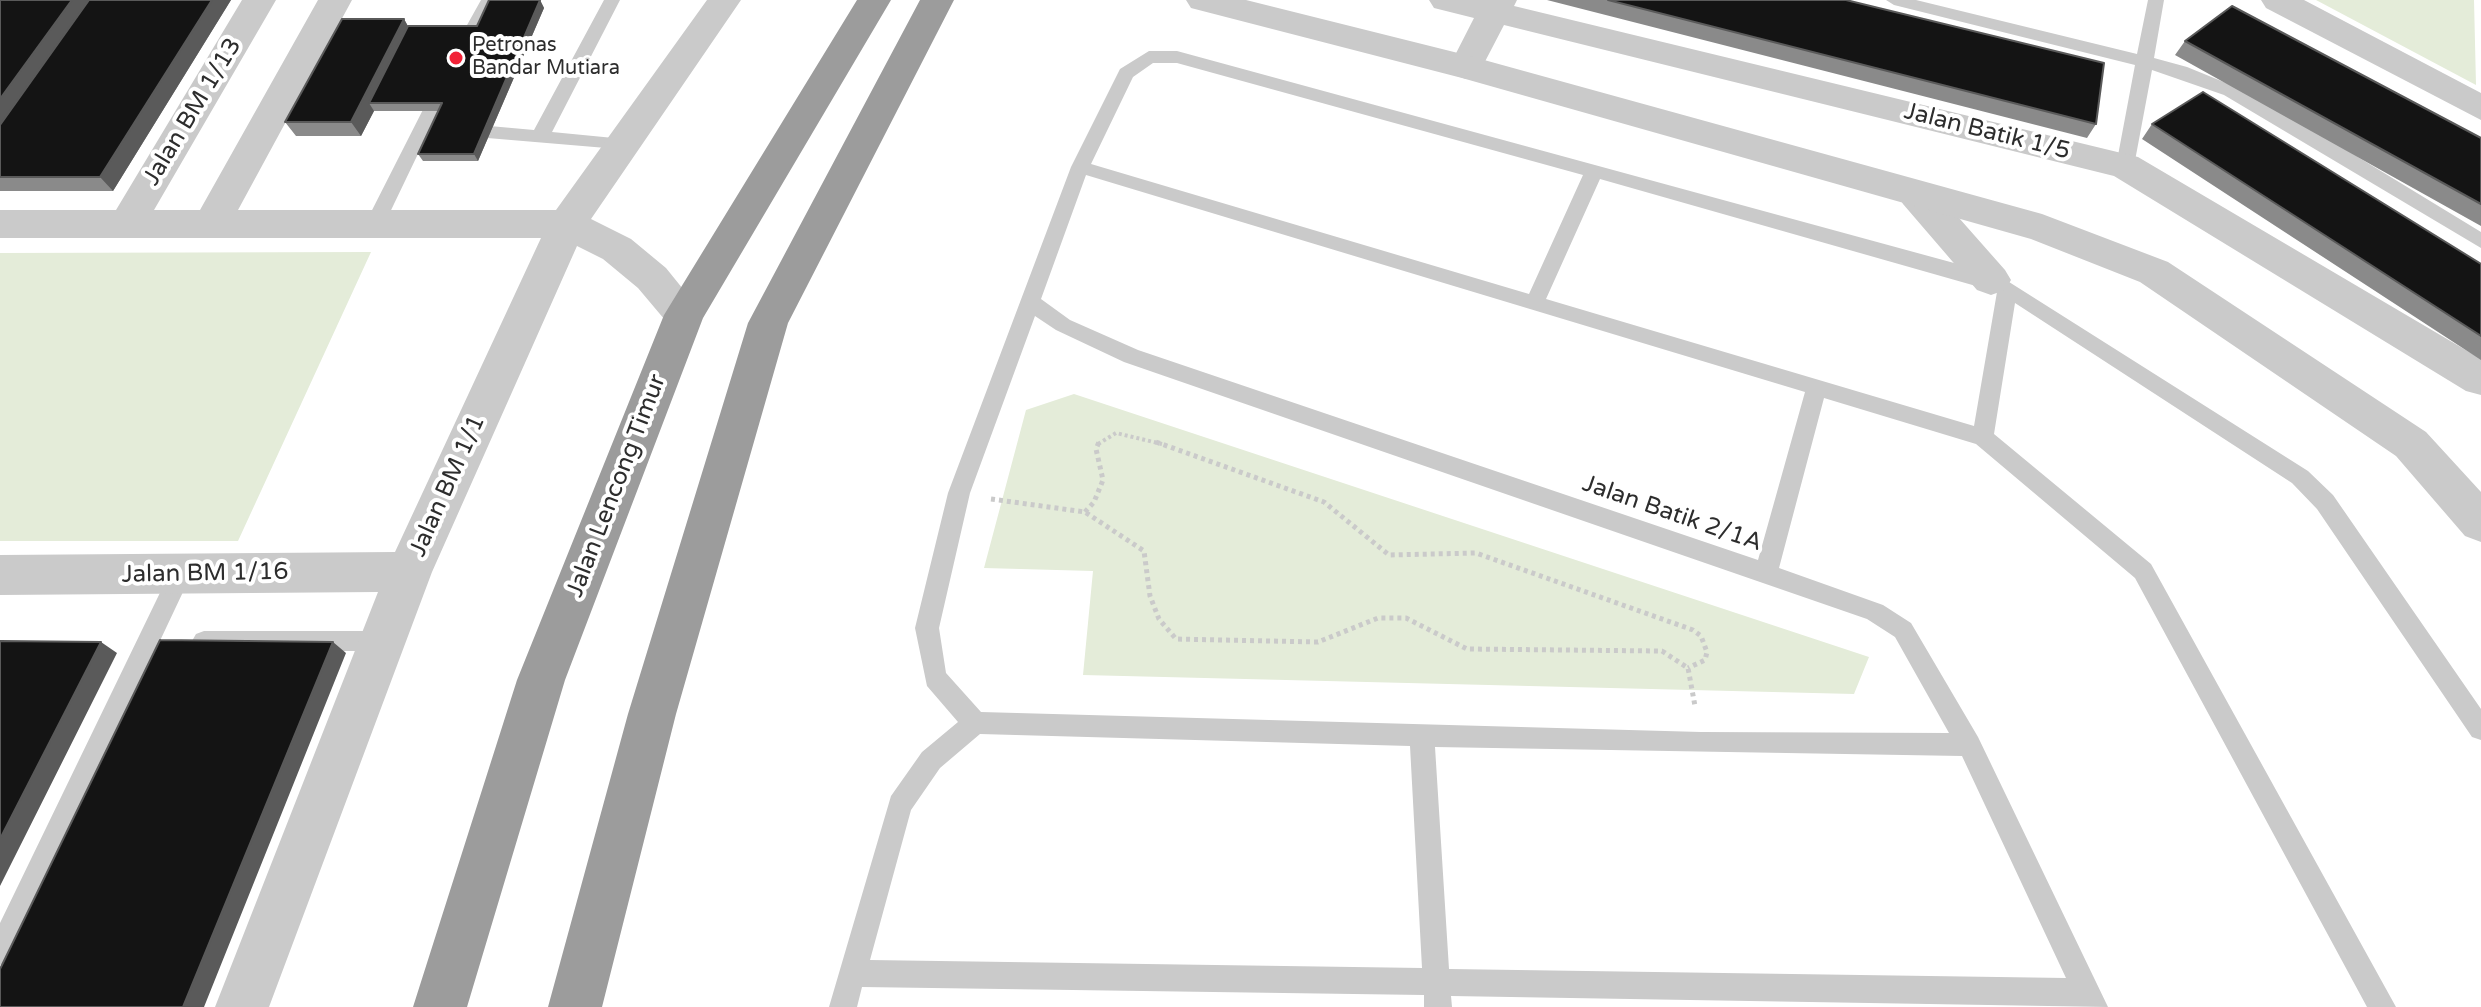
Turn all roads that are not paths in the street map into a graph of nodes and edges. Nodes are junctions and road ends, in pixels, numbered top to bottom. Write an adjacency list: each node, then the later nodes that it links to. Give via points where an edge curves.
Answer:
1 (259, 0): 25 (street, Jalan BM 1/13)
2 (335, 0): 26 (street)
3 (489, 0): 17 (lane)
4 (612, 0): 18 (lane)
5 (724, 0): 19 (street, Jalan BM 1/1)
6 (874, 0): 33 (highway, Jalan Lencong Timur)
7 (937, 0): 54 (highway, via 768,323 652,714)
8 (1203, 0): 15 (street)
9 (1446, 0): 13 (street, Jalan Batik 1/5)
10 (1894, 0): 14 (lane)
11 (2156, 0): 14 (lane)
12 (2278, 0): 16 (street)
13 (1497, 6): 15 (street); 20 (street, Jalan Batik 1/5)
14 (2146, 61): 20 (lane); 29 (lane, via 2230,91)
15 (1466, 67): 23 (street)
16 (2481, 108)
17 (422, 126): 18 (lane); 27 (lane)
18 (540, 137): 19 (lane)
19 (624, 145): 28 (street, Jalan BM 1/1)
20 (2125, 166): 34 (street, Jalan Batik 1/5)
21 (1080, 167): 22 (lane, via 1126,73 1149,57 1177,57); 31 (lane); 32 (lane)
22 (1595, 170): 30 (lane); 32 (lane)
23 (1916, 194): 30 (street); 37 (street, via 2042,228 2154,272 2411,444)
24 (0, 224): 25 (street)
25 (127, 224): 26 (street)
26 (211, 224): 27 (street)
27 (375, 224): 28 (street)
28 (567, 224): 33 (street, via 617,249); 38 (street, Jalan BM 1/1)
29 (2481, 241)
30 (2000, 284): 36 (lane); 45 (lane, via 2300,477 2325,502)
31 (1029, 301): 39 (lane, Jalan Batik 2/1A, via 1063,325 1131,356); 44 (lane, via 959,493 927,628 935,678)
32 (1534, 304): 35 (lane)
33 (684, 315): 53 (highway, Jalan Lencong Timur, via 541,680)
34 (2481, 379)
35 (1816, 389): 36 (lane); 39 (lane)
36 (1983, 437): 56 (lane, via 2143,571)
37 (2481, 523)
38 (409, 572): 41 (street, Jalan BM 1/16); 43 (street, Jalan BM 1/1)
39 (1766, 573): 47 (lane, Jalan Batik 2/1A, via 1875,612 1903,630)
40 (0, 575): 41 (street, Jalan BM 1/16)
41 (180, 575): 42 (lane)
42 (149, 640): 43 (lane); 48 (lane)
43 (383, 641): 52 (street, Jalan BM 1/1)
44 (975, 723): 46 (lane); 49 (lane, via 931,760 900,805)
45 (2481, 729)
46 (1422, 734): 47 (lane); 50 (lane)
47 (1969, 745): 51 (lane, Jalan Batik 2/1A)
48 (0, 952)
49 (850, 973): 50 (lane); 55 (lane)
50 (1437, 994): 51 (lane)
51 (2091, 1000)
52 (242, 1007)
53 (440, 1007)
54 (575, 1007)
55 (843, 1007)
56 (2382, 1007)

